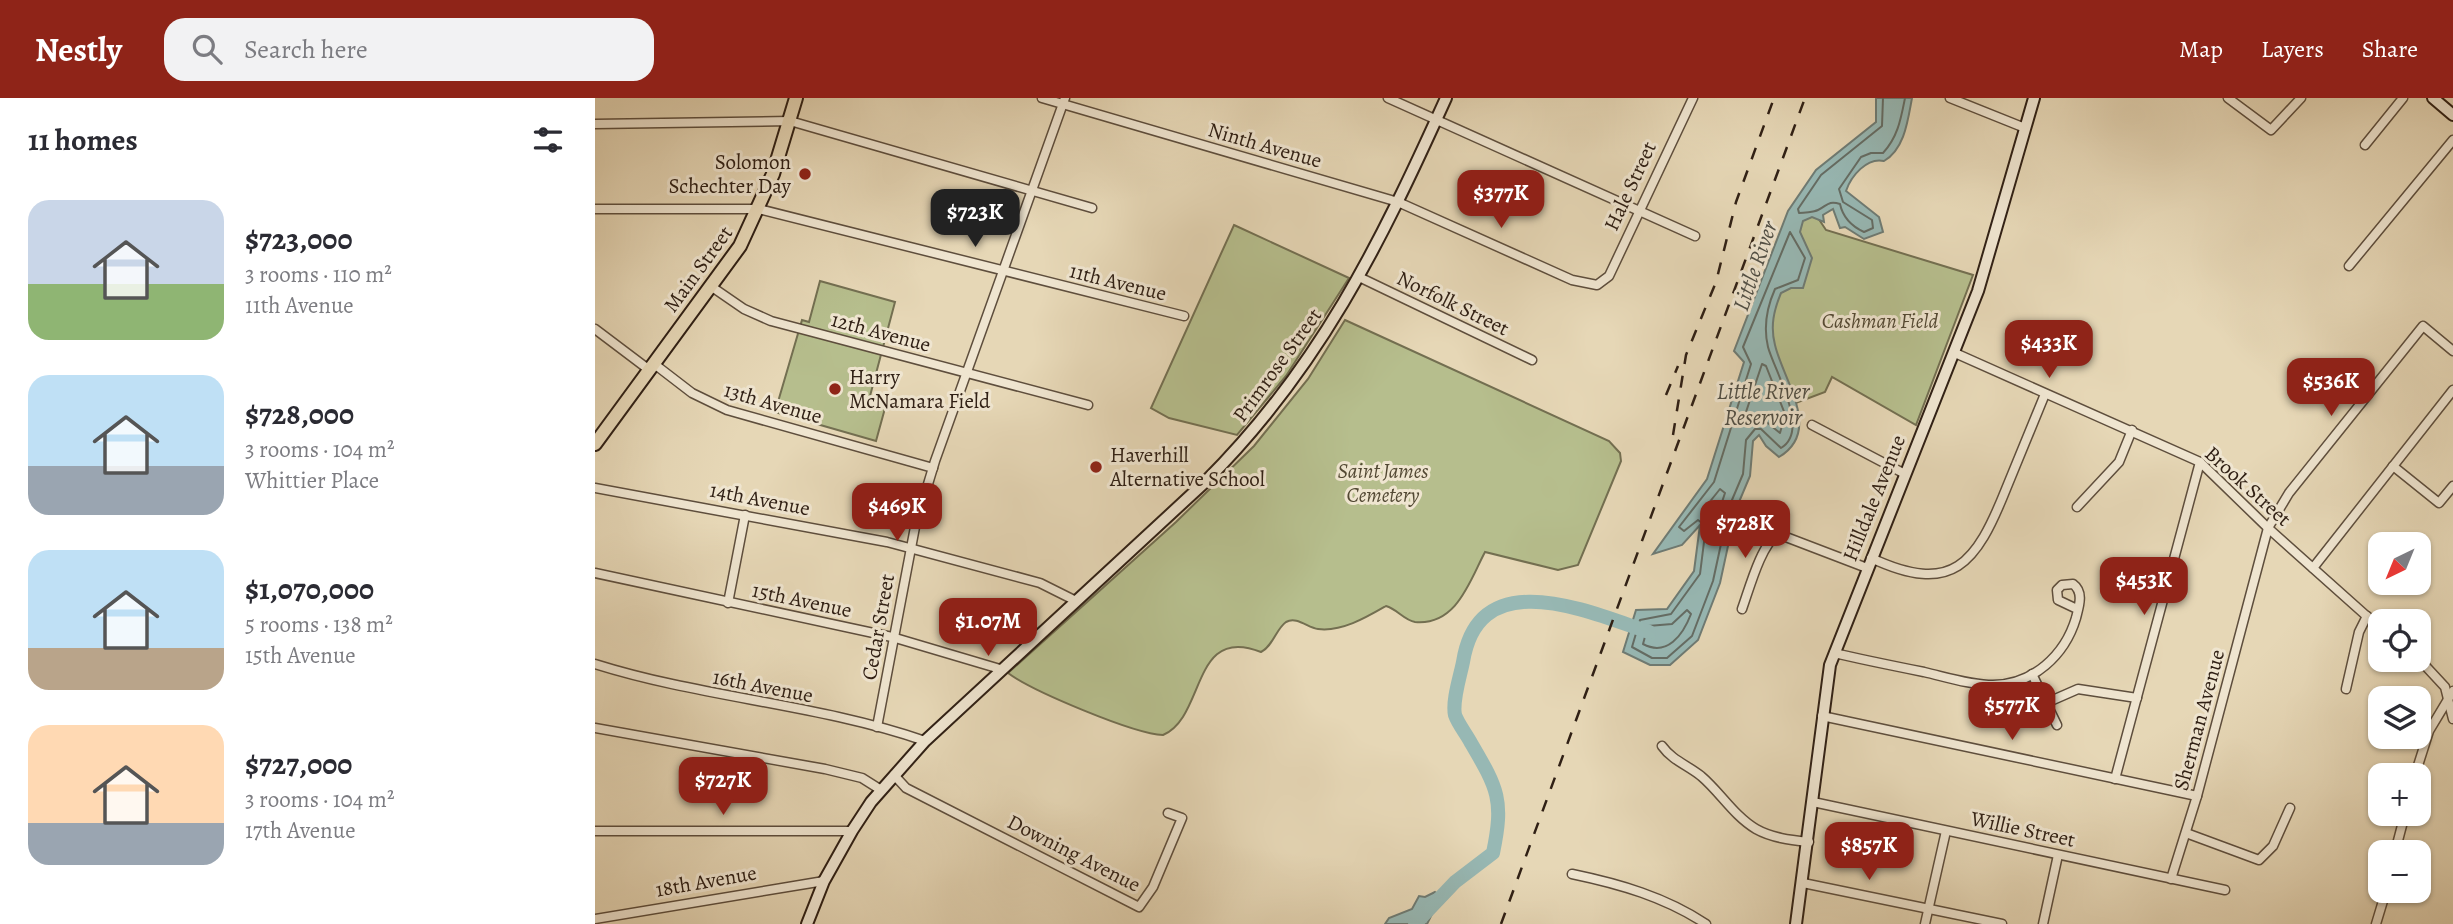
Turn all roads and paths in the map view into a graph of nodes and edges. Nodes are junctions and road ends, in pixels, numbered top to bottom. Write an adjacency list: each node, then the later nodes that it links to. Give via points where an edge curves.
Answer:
1 (796, 98): 15 (main road, Main Street)
2 (1042, 98): 12 (street, Ninth Avenue)
3 (1388, 98): 14 (street)
4 (1446, 98): 14 (main road, Primrose Street)
5 (1693, 98): 23 (street, Hale Street)
6 (1950, 98): 17 (street)
7 (2034, 98): 17 (main road, Hilldale Avenue)
8 (2228, 98): 9 (street, via 2271,130)
9 (2301, 98)
10 (2403, 98): 19 (street)
11 (2433, 98): 13 (main road)
12 (1064, 101): 20 (street, Cedar Street); 21 (street, Ninth Avenue)
13 (2453, 115)
14 (1436, 119): 21 (main road, Primrose Street); 23 (street)
15 (790, 121): 16 (street); 20 (street); 25 (main road, Main Street)
16 (595, 124)
17 (2025, 128): 35 (main road, Hilldale Avenue, via 1986,266)
18 (2453, 140): 27 (street)
19 (2365, 145)
20 (1031, 190): 22 (street); 28 (street, Cedar Street)
21 (1398, 202): 29 (main road, Primrose Street); 30 (street, Ninth Avenue, via 1572,280)
22 (1092, 208)
23 (1638, 208): 26 (street); 30 (street, Hale Street, via 1609,276)
24 (595, 209): 25 (street, 11th Avenue)
25 (759, 209): 28 (street, 11th Avenue); 31 (main road, Main Street)
26 (1695, 236)
27 (2349, 266)
28 (1003, 271): 32 (street, 11th Avenue); 38 (street, Cedar Street)
29 (1359, 278): 36 (street, Norfolk Street); 58 (main road, Primrose Street, via 1293,383 1242,445)
30 (1597, 285)
31 (712, 287): 37 (main road, Main Street); 38 (street, 12th Avenue, via 771,321)
32 (1184, 316)
33 (595, 329): 37 (street, 13th Avenue)
34 (2453, 351): 53 (street, Sherman Avenue, via 2423,326 2289,493)
35 (1955, 353): 40 (street, Brook Street); 48 (main road, Hilldale Avenue)
36 (1532, 360)
37 (651, 366): 44 (main road, Main Street); 47 (street, 13th Avenue, via 727,410)
38 (966, 373): 41 (street, 12th Avenue); 47 (street, Cedar Street)
39 (2453, 390): 46 (street)
40 (2045, 394): 43 (street, Brook Street); 55 (street, via 1989,531 1970,557 1950,569 1921,575)
41 (1088, 405)
42 (1812, 425): 48 (street)
43 (2132, 430): 45 (street, Brook Street); 51 (street, via 2119,462)
44 (595, 444)
45 (2200, 463): 53 (street, Brook Street); 71 (street)
46 (2393, 466): 49 (street, via 2439,503); 56 (street)
47 (933, 468): 54 (street, Cedar Street)
48 (1905, 474): 55 (main road, Hilldale Avenue)
49 (2453, 486)
50 (595, 488): 52 (street, 14th Avenue)
51 (2077, 507)
52 (745, 514): 54 (street, 14th Avenue); 59 (street)
53 (2268, 528): 56 (street, Brook Street); 84 (street, Sherman Avenue)
54 (911, 548): 58 (street, 14th Avenue, via 1040,583); 63 (street, Cedar Street)
55 (1869, 563): 60 (street, via 1778,534 1757,568); 64 (main road, Hilldale Avenue)
56 (2313, 568): 62 (street, Brook Street)
57 (595, 573): 59 (street, 15th Avenue)
58 (1076, 601): 66 (main road, Primrose Street)
59 (728, 603): 63 (street, 15th Avenue)
60 (1742, 609)
61 (2077, 609): 68 (street, via 2060,651)
62 (2367, 616): 69 (street)
63 (895, 637): 66 (street, 15th Avenue); 76 (street, Cedar Street)
64 (1834, 653): 68 (street, via 1986,685 2006,684); 73 (main road, Hilldale Avenue)
65 (595, 664): 76 (street, 16th Avenue, via 691,690)
66 (1000, 669): 78 (main road, Primrose Street)
67 (2431, 670): 70 (street)
68 (2032, 674): 72 (street)
69 (2346, 689)
70 (2451, 694): 74 (street); 80 (street)
71 (2137, 698): 72 (street, via 2078,689); 82 (street)
72 (2046, 703): 75 (street)
73 (1822, 716): 82 (street); 85 (main road, Hilldale Avenue)
74 (2453, 719)
75 (2057, 725)
76 (877, 727): 78 (street, 16th Avenue)
77 (595, 728): 83 (street, via 825,769 862,778)
78 (925, 741): 81 (main road, Primrose Street)
79 (1662, 746): 92 (street, via 1722,794 1756,829)
80 (2419, 763)
81 (894, 775): 83 (main road, Primrose Street); 87 (street, Downing Avenue, via 906,788 1139,908 1153,887 1182,818)
82 (2115, 779): 84 (street)
83 (881, 790): 89 (main road, Primrose Street)
84 (2197, 796): 91 (street, Sherman Avenue)
85 (1813, 802): 90 (street, Willie Street); 92 (main road, Hilldale Avenue)
86 (2290, 808): 91 (street, via 2269,853 2259,860)
87 (1168, 813)
88 (595, 831): 89 (street)
89 (852, 831): 96 (main road, Primrose Street)
90 (1946, 831): 93 (street, Willie Street); 100 (street)
91 (2186, 833): 95 (street, Sherman Avenue)
92 (1809, 842): 97 (main road, Hilldale Avenue)
93 (2058, 855): 95 (street, Willie Street); 107 (street)
94 (1572, 874): 103 (street, via 1639,891)
95 (2171, 879): 98 (street, Willie Street)
96 (824, 881): 101 (street, 18th Avenue); 102 (main road, Primrose Street)
97 (1803, 883): 100 (street); 104 (main road, Hilldale Avenue)
98 (2225, 890)
99 (2382, 903): 108 (street)
100 (1929, 909): 105 (street); 106 (street)
101 (595, 919)
102 (807, 924)
103 (1706, 924)
104 (1796, 924)
105 (1925, 924)
106 (2002, 924)
107 (2043, 924)
108 (2376, 924)

